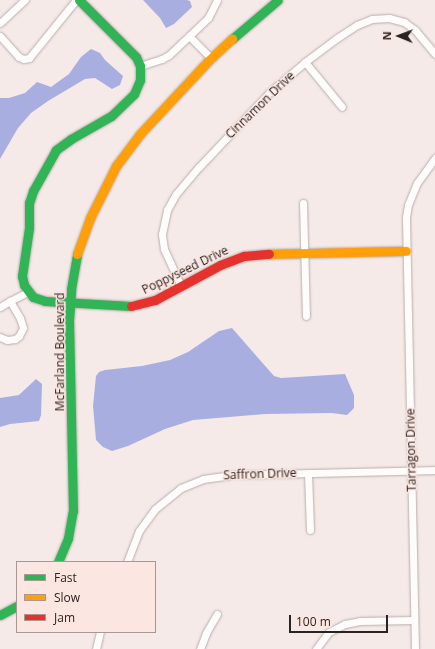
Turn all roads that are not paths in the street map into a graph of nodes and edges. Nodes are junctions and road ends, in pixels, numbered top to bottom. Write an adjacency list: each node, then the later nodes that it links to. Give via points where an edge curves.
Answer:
1 (25, 0): 6 (street)
2 (76, 0): 7 (street, via 29,58 19,57)
3 (79, 0): 12 (street, via 133,54)
4 (217, 0): 8 (street, via 209,16)
5 (278, 0): 10 (street, McFarland Boulevard)
6 (0, 24)
7 (0, 36)
8 (189, 36): 10 (street); 12 (street, via 165,58)
9 (435, 54): 11 (street, Cinnamon Drive, via 410,25 395,19 379,17 357,25)
10 (211, 58): 21 (street, McFarland Boulevard, via 136,139 105,185 80,244 73,273)
11 (305, 62): 13 (street); 18 (street, Cinnamon Drive, via 246,116 185,183 170,204 165,218 163,240 167,258)
12 (140, 66): 19 (street, via 140,80 134,94 109,118 58,148 32,191 22,276)
13 (342, 107)
14 (435, 158): 16 (street, Tarragon Drive, via 417,182 408,205)
15 (303, 203): 17 (street)
16 (406, 251): 17 (street, Poppyseed Drive); 25 (street, Tarragon Drive)
17 (304, 253): 18 (street, Poppyseed Drive, via 253,255 234,259); 23 (street)
18 (181, 286): 21 (street, Poppyseed Drive, via 155,300 135,306)
19 (28, 292): 20 (street); 21 (street, Poppyseed Drive, via 43,301)
20 (10, 301): 22 (street); 24 (street, via 21,320 22,332 12,340)
21 (70, 304): 29 (street, McFarland Boulevard, via 73,511 68,538)
22 (0, 307)
23 (306, 316)
24 (0, 337)
25 (411, 470): 26 (street, Saffron Drive); 27 (street, Saffron Drive); 34 (street, Tarragon Drive)
26 (435, 470)
27 (308, 473): 28 (street); 30 (street, Saffron Drive, via 224,475 189,484 168,497 153,511 139,531)
28 (310, 530)
29 (58, 561)
30 (127, 561)
31 (16, 607): 33 (street)
32 (216, 614): 37 (street)
33 (0, 615)
34 (414, 620): 38 (street, via 348,623 329,632); 39 (street, Tarragon Drive)
35 (100, 633): 36 (street)
36 (96, 649)
37 (200, 649)
38 (316, 649)
39 (415, 649)

